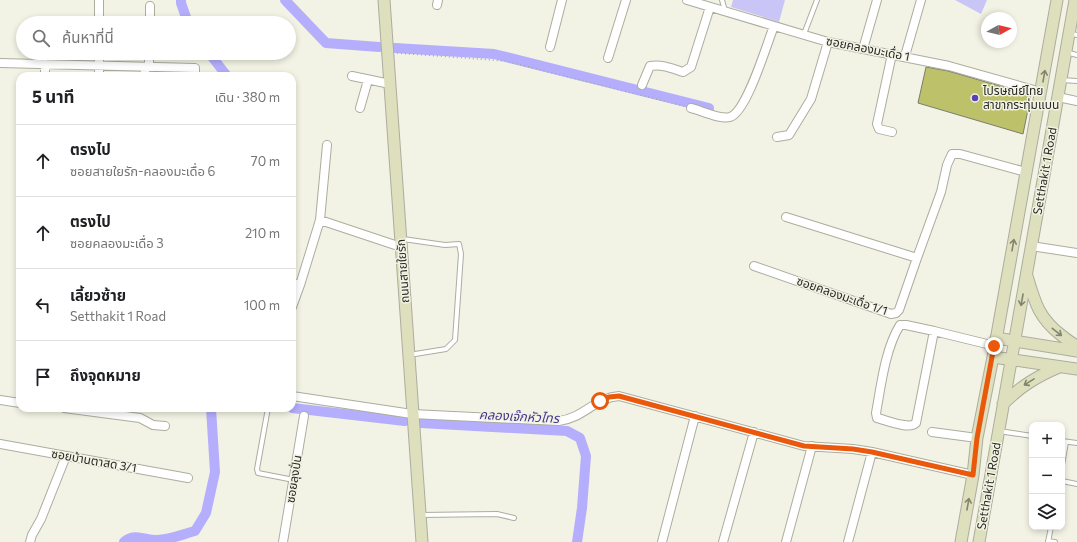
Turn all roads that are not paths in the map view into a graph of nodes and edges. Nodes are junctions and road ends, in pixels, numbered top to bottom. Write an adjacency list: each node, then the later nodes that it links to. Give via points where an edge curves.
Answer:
1 (99, 0): 15 (street)
2 (384, 0): 42 (main road, ถนนสายใยรัก)
3 (562, 0): 21 (street)
4 (626, 0): 27 (street)
5 (687, 0): 13 (street, ซอยคลองมะเดื่อ 1)
6 (722, 0): 14 (lane)
7 (817, 0): 18 (lane)
8 (877, 0): 22 (street)
9 (921, 0): 26 (street)
10 (1057, 0): 44 (main road, Setthakit 1 Road, one-way to 10)
11 (1075, 0): 19 (main road, Setthakit 1 Road)
12 (150, 6): 16 (street)
13 (710, 7): 14 (street, ซอยคลองมะเดื่อ 1); 43 (street, via 691,66 683,72 667,66 650,66)
14 (725, 11): 17 (street, ซอยคลองมะเดื่อ 1)
15 (99, 16)
16 (150, 16)
17 (774, 26): 18 (street, ซอยคลองมะเดื่อ 1); 48 (street, via 749,94 738,112 724,118)
18 (804, 34): 20 (street, ซอยคลองมะเดื่อ 1)
19 (1073, 34): 23 (main road, Setthakit 1 Road)
20 (828, 42): 22 (street, ซอยคลองมะเดื่อ 1); 50 (street, via 811,99 789,135)
21 (550, 47)
22 (863, 49): 24 (street, ซอยคลองมะเดื่อ 1)
23 (1066, 52): 25 (lane); 40 (main road, Setthakit 1 Road)
24 (892, 54): 26 (street, ซอยคลองมะเดื่อ 1); 49 (street, via 877,124 880,129)
25 (1077, 55)
26 (905, 56): 44 (street, ซอยคลองมะเดื่อ 1)
27 (608, 58)
28 (99, 60): 32 (street)
29 (148, 60): 33 (street)
30 (0, 63): 31 (street)
31 (46, 64): 32 (street); 34 (street)
32 (99, 66): 33 (street); 35 (street)
33 (147, 67): 36 (street); 37 (street, via 195,68)
34 (46, 72)
35 (99, 72)
36 (146, 72)
37 (195, 72)
38 (352, 76): 39 (street)
39 (368, 80): 42 (street); 47 (street)
40 (1061, 80): 41 (lane); 45 (main road, Setthakit 1 Road)
41 (1077, 81)
42 (390, 84): 55 (main road, ถนนสายใยรัก)
43 (642, 85)
44 (1041, 92): 52 (main road, Setthakit 1 Road)
45 (1058, 97): 46 (street); 56 (main road, Setthakit 1 Road)
46 (1077, 101)
47 (360, 108)
48 (691, 108)
49 (892, 132)
50 (777, 137)
51 (327, 145): 54 (street)
52 (1026, 172): 58 (street, ซอยคลองมะเดื่อ 1/1, via 952,154); 65 (main road, Setthakit 1 Road, one-way to 52)
53 (786, 217): 58 (street)
54 (320, 220): 55 (street); 61 (street)
55 (401, 243): 67 (main road, ถนนสายใยรัก); 67 (lane, via 459,244 462,254 455,340 446,349)
56 (1031, 246): 57 (street); 60 (main road, Setthakit 1 Road)
57 (1077, 253)
58 (917, 258): 59 (street, ซอยคลองมะเดื่อ 1/1, via 899,310 894,314)
59 (754, 266)
60 (1026, 274): 63 (main road, Setthakit 1 Road, one-way to 63); 64 (main road, one-way to 64, via 1042,316 1051,327)
61 (296, 284)
62 (934, 331): 62 (street, via 916,423 914,426 906,425 877,418 885,368 900,325); 65 (street)
63 (1015, 342): 65 (main road); 66 (main road); 68 (main road, Setthakit 1 Road)
64 (1077, 346)
65 (995, 347): 68 (main road); 85 (main road, Setthakit 1 Road)
66 (1077, 351)
67 (408, 356): 77 (main road, ถนนสายใยรัก)
68 (1012, 360): 69 (main road); 74 (main road, Setthakit 1 Road)
69 (1060, 367): 70 (main road); 74 (main road, one-way to 74, via 1017,390)
70 (1077, 369)
71 (296, 397): 77 (street)
72 (0, 400): 73 (street)
73 (16, 402)
74 (1003, 404): 81 (main road, Setthakit 1 Road)
75 (94, 412): 80 (street, via 140,418 153,426)
76 (267, 412): 94 (lane, via 258,473)
77 (412, 414): 79 (street, via 559,421 574,417 609,397 619,396); 97 (main road, ถนนสายใยรัก)
78 (304, 416): 94 (street, ซอยลุงปั่น)
79 (695, 416): 82 (street); 104 (street)
80 (165, 426)
81 (999, 431): 84 (lane); 109 (main road, Setthakit 1 Road)
82 (754, 432): 89 (street); 105 (street)
83 (932, 432): 85 (street)
84 (1029, 436)
85 (977, 438): 92 (main road, Setthakit 1 Road)
86 (1065, 441): 87 (lane)
87 (1077, 443)
88 (0, 444): 91 (street, ซอยบ้านตาสด 3/1)
89 (812, 446): 90 (street); 106 (street)
90 (872, 452): 92 (street); 107 (street)
91 (66, 456): 93 (street, ซอยบ้านตาสด 3/1); 101 (street)
92 (973, 475): 108 (main road, Setthakit 1 Road, one-way to 92)
93 (188, 478)
94 (294, 480): 102 (street, ซอยลุงปั่น)
95 (1065, 482): 96 (lane)
96 (1077, 484)
97 (420, 515): 98 (lane, via 497,514); 103 (main road, ถนนสายใยรัก)
98 (514, 518)
99 (1050, 530): 100 (lane)
100 (1048, 541): 110 (lane)
101 (30, 542)
102 (283, 542)
103 (422, 542)
104 (662, 542)
105 (723, 542)
106 (786, 542)
107 (848, 542)
108 (961, 542)
109 (979, 542)
110 (1055, 542)

